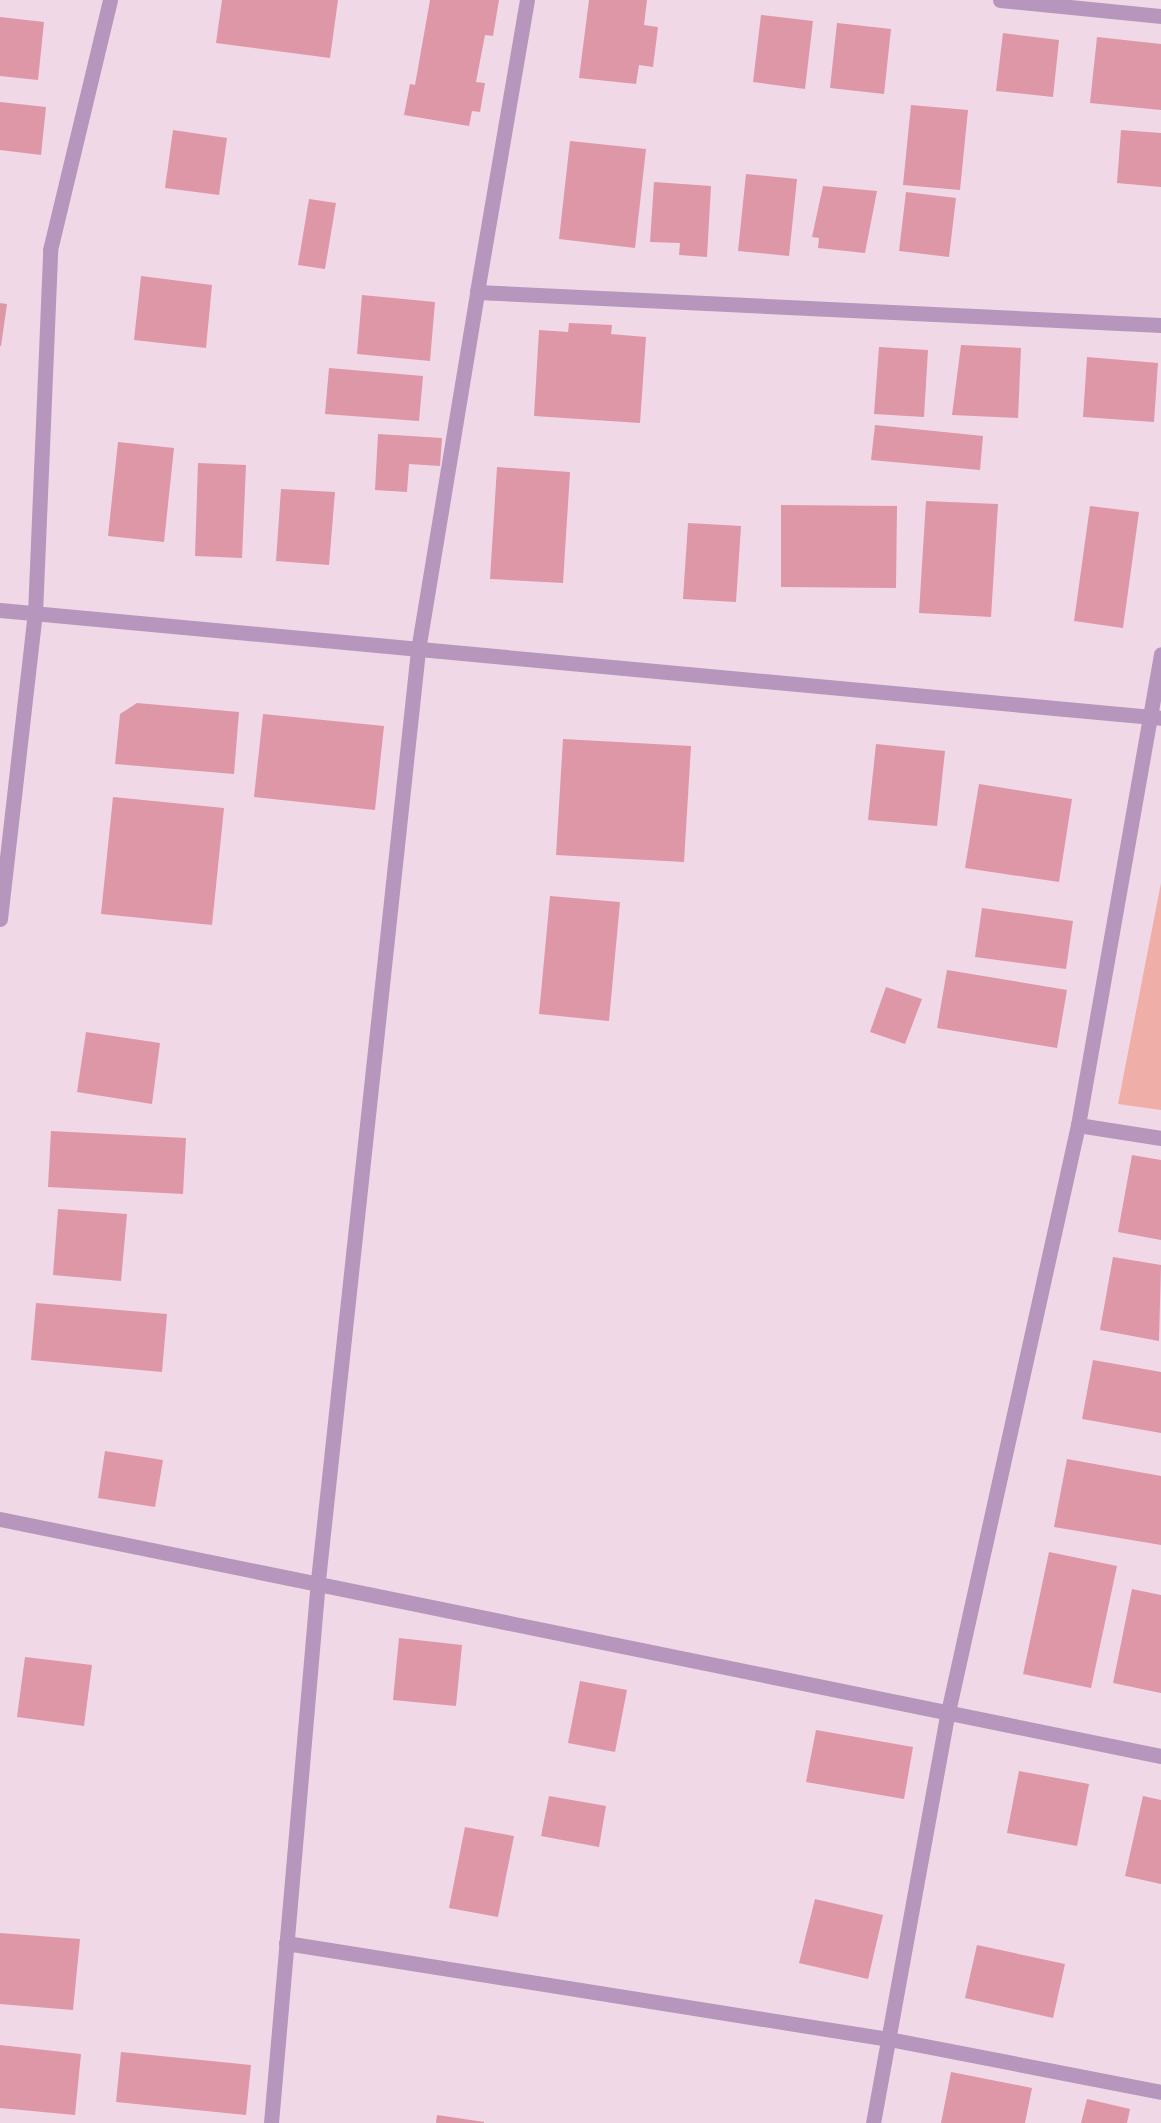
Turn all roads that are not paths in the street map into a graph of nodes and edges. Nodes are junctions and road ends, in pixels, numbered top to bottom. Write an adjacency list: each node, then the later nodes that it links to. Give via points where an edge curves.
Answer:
1 (110, 0): 8 (street, via 50,250)
2 (527, 0): 5 (street)
3 (1000, 0): 4 (street)
4 (1161, 16)
5 (477, 292): 6 (street); 9 (street)
6 (1161, 325)
7 (0, 610): 8 (street)
8 (35, 614): 9 (street); 12 (street)
9 (418, 650): 11 (street); 16 (street)
10 (1161, 654): 11 (street)
11 (1157, 717): 13 (street)
12 (0, 919)
13 (1078, 1125): 14 (street); 17 (street)
14 (1161, 1138)
15 (0, 1519): 16 (street)
16 (318, 1580): 17 (street); 19 (street)
17 (948, 1712): 18 (street); 20 (street)
18 (1161, 1756)
19 (286, 1943): 20 (street); 22 (street)
20 (889, 2038): 21 (street); 23 (street)
21 (1161, 2092)
22 (270, 2123)
23 (873, 2123)

